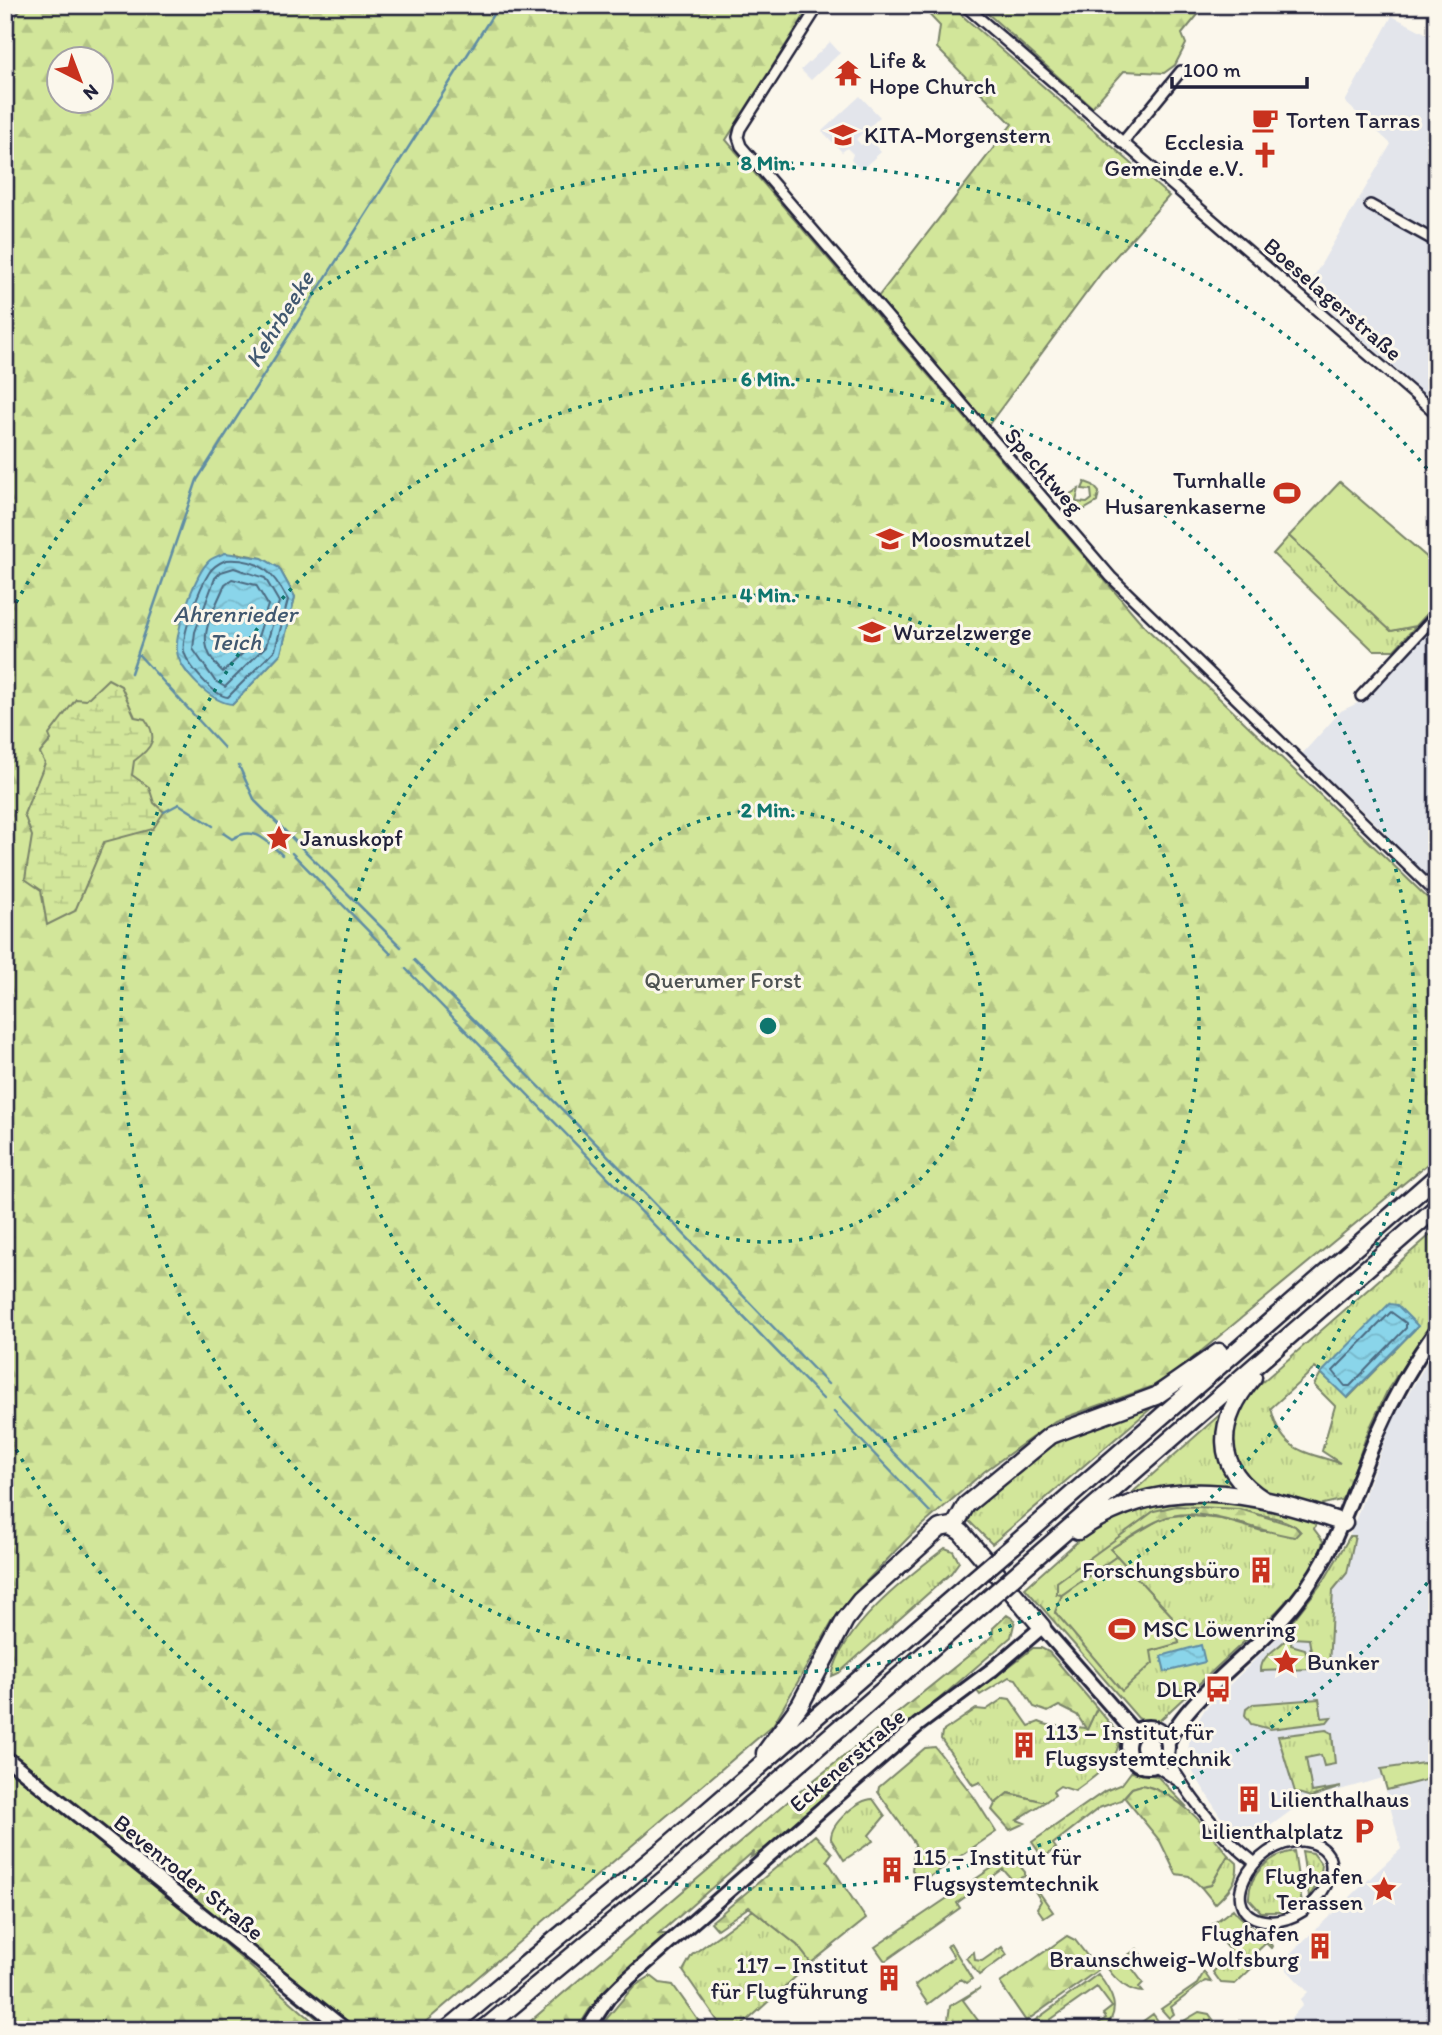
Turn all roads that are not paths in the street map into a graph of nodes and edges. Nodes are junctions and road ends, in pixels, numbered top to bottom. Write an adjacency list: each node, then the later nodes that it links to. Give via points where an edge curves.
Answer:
1 (819, 5): 10 (street, Spechtweg, via 738,137 741,146 1111,577)
2 (964, 5): 4 (street, Boeselagerstraße)
3 (1181, 71): 4 (street)
4 (1122, 143): 7 (street, Boeselagerstraße)
5 (1370, 205): 6 (street)
6 (1437, 242)
7 (1437, 414)
8 (1437, 614): 9 (street)
9 (1361, 696)
10 (1437, 894)
11 (1437, 1176): 14 (highway)
12 (1437, 1207): 15 (highway)
13 (1437, 1329): 17 (main road, via 1383,1422)
14 (1253, 1336): 18 (highway, via 1222,1350 1156,1396 1051,1435 962,1509); 27 (highway, bridge)
15 (1289, 1336): 16 (highway, via 1238,1396 1225,1428 1227,1455 1234,1471); 19 (highway)
16 (1268, 1502): 17 (highway); 19 (highway, via 1202,1492 1149,1496 1105,1514)
17 (1344, 1523): 21 (main road, via 1326,1560 1293,1606)
18 (954, 1527): 20 (highway); 27 (highway, via 937,1530 853,1610 800,1705)
19 (1032, 1561): 31 (highway, bridge)
20 (1042, 1627): 23 (main road); 32 (main road, Eckenerstraße, via 918,1725 621,1984)
21 (1194, 1706): 22 (main road); 24 (main road)
22 (1157, 1729): 23 (main road, via 1145,1727); 24 (main road)
23 (1134, 1732): 26 (main road, via 1128,1742 1130,1758 1142,1767)
24 (1168, 1743): 26 (main road)
25 (5, 1757): 29 (main road, Bevenroder Straße)
26 (1161, 1761): 28 (street)
27 (742, 1782): 30 (highway)
28 (1254, 1862): 28 (street, via 1241,1886 1241,1898 1250,1915 1269,1921 1307,1910 1323,1894 1331,1871 1325,1851 1310,1842 1277,1845)
29 (346, 2030)
30 (446, 2030)
31 (483, 2030)
32 (587, 2030)

